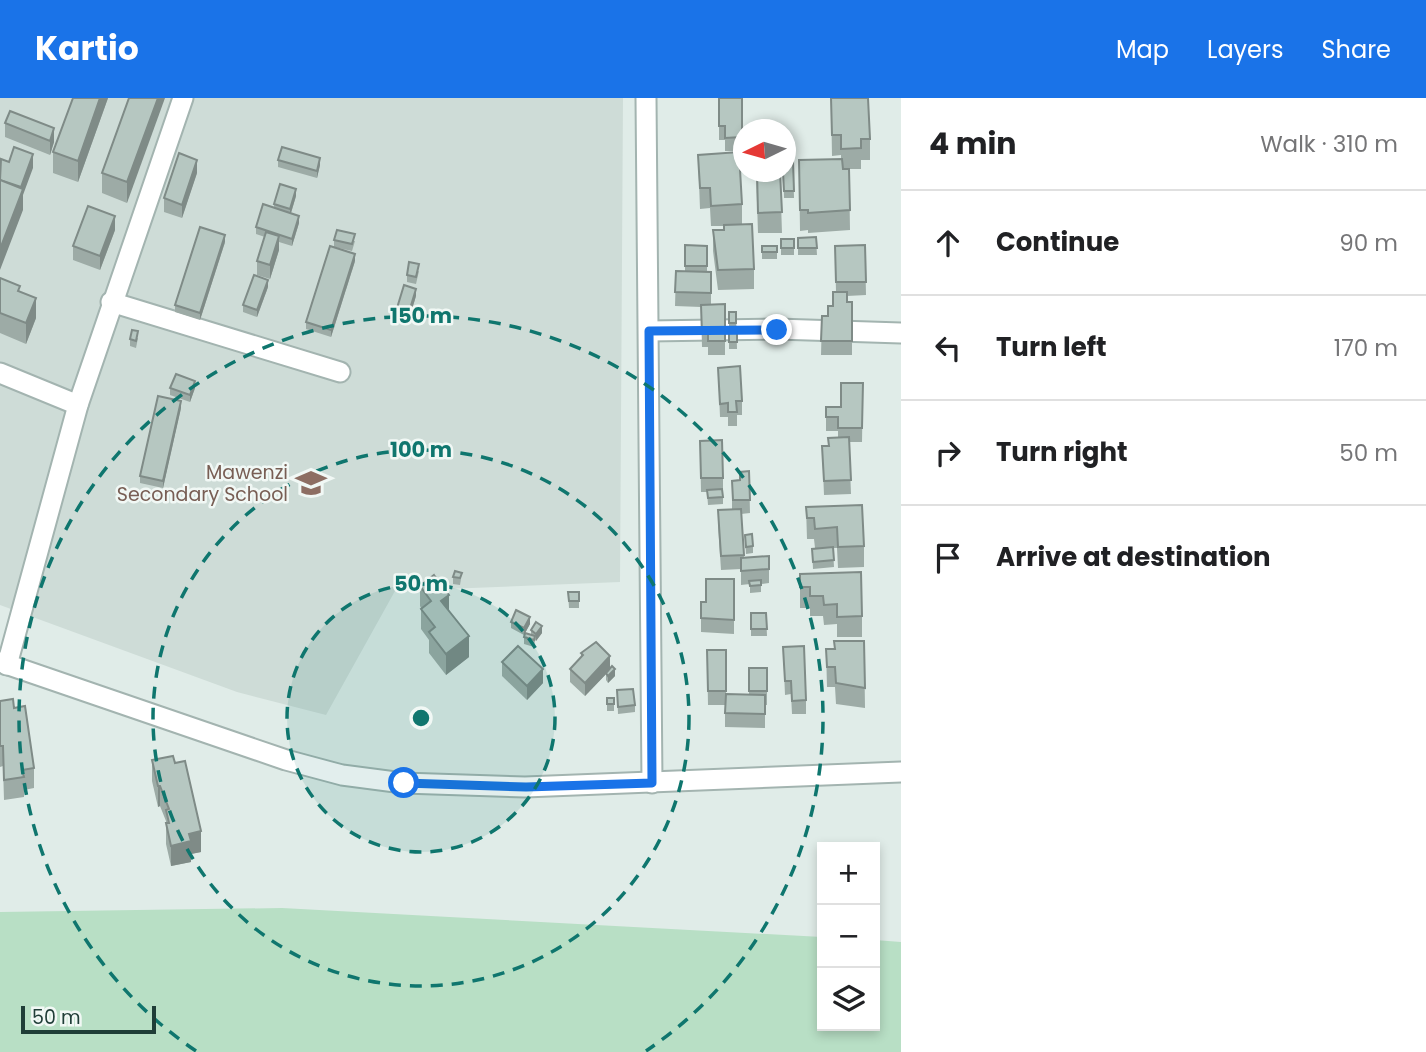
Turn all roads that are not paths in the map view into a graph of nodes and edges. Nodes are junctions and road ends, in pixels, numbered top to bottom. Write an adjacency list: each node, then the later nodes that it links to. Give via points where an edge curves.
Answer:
1 (183, 98): 3 (street)
2 (646, 98): 4 (street)
3 (111, 302): 6 (street); 8 (street)
4 (649, 331): 5 (street); 11 (street)
5 (901, 333)
6 (340, 372)
7 (0, 373): 8 (street)
8 (78, 405): 9 (street)
9 (4, 664): 11 (street, via 342,775 404,783 526,787)
10 (901, 772): 11 (street)
11 (652, 783)

